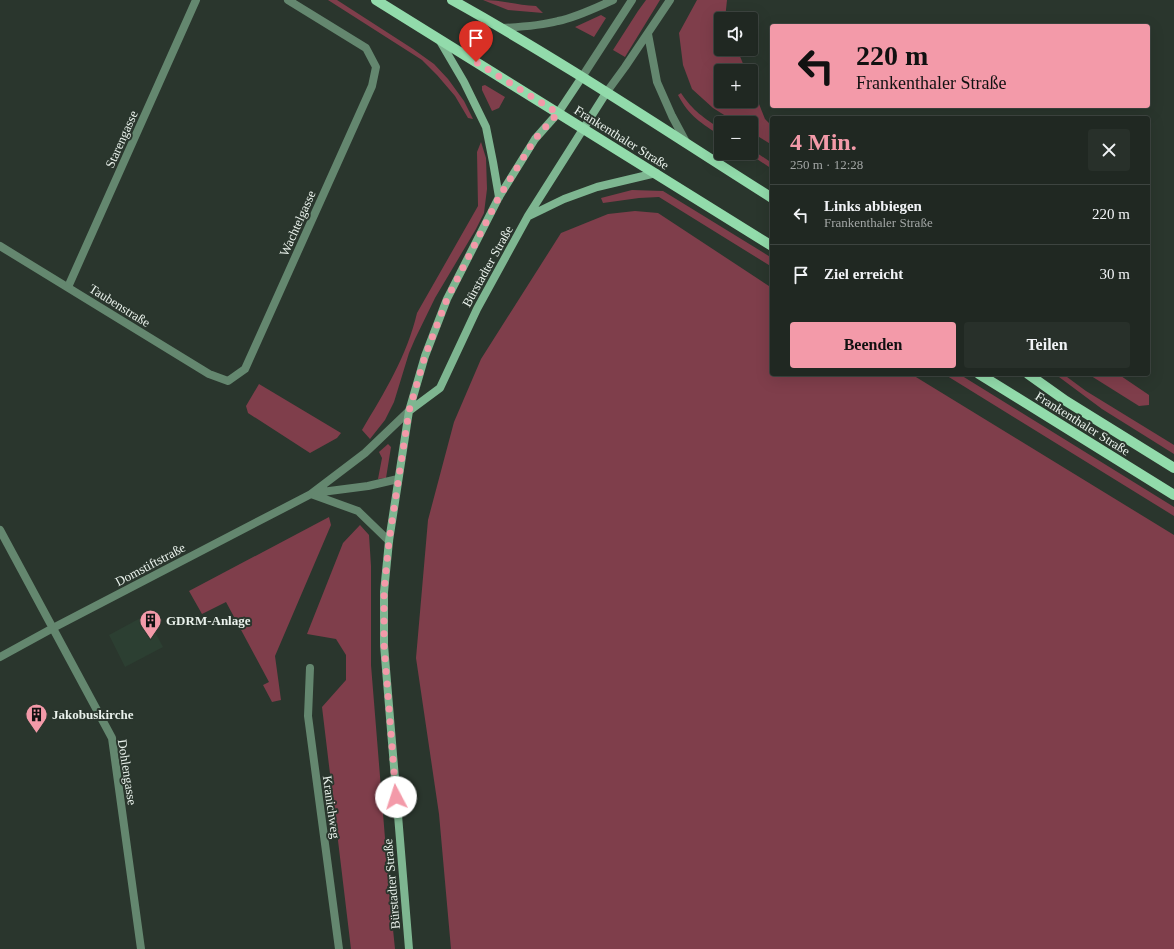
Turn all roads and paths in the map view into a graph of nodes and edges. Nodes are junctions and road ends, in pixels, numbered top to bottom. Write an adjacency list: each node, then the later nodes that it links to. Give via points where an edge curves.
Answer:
1 (196, 0): 22 (street, Starengasse)
2 (288, 0): 25 (street, Wachtelgasse, via 366,48 376,67 372,86 245,369)
3 (376, 0): 10 (main road, Frankenthaler Straße)
4 (452, 0): 8 (main road)
5 (613, 0): 8 (street, via 558,21)
6 (632, 0): 11 (street)
7 (670, 0): 9 (street)
8 (502, 28): 11 (main road)
9 (648, 34): 12 (street); 15 (street, via 658,82)
10 (440, 40): 13 (main road, Frankenthaler Straße); 17 (main road, via 486,127)
11 (582, 77): 12 (main road); 13 (main road, Bürstadter Straße)
12 (606, 93): 14 (main road, Bürstadter Straße); 15 (main road)
13 (558, 113): 14 (main road, Frankenthaler Straße); 17 (main road, Bürstadter Straße, via 535,139)
14 (584, 128): 16 (main road, Frankenthaler Straße); 19 (main road, Bürstadter Straße)
15 (687, 144): 18 (main road)
16 (656, 173): 19 (main road, via 597,187); 20 (main road, Frankenthaler Straße)
17 (499, 197): 26 (main road, Bürstadter Straße, via 447,299 425,356)
18 (770, 197)
19 (528, 216): 26 (main road, Bürstadter Straße, via 477,309 440,388)
20 (770, 245)
21 (0, 246): 22 (street, Taubenstraße)
22 (68, 287): 25 (street, Taubenstraße, via 209,374)
23 (982, 376): 30 (main road, Frankenthaler Straße)
24 (1031, 376): 27 (main road, Frankenthaler Straße, via 1066,401)
25 (228, 382)
26 (409, 411): 28 (main road, Bürstadter Straße); 29 (street, via 365,453)
27 (1174, 468)
28 (398, 479): 29 (street); 32 (main road, Bürstadter Straße)
29 (311, 494): 32 (street, via 358,511); 33 (street, Domstiftstraße)
30 (1174, 495)
31 (0, 530): 33 (street, Dohlengasse)
32 (389, 541): 38 (main road, Bürstadter Straße, via 384,592 384,645)
33 (53, 628): 34 (street, Domstiftstraße); 36 (street, Dohlengasse, via 112,738)
34 (0, 657)
35 (310, 668): 37 (street, Kranichweg, via 308,716)
36 (141, 949)
37 (339, 949)
38 (409, 949)

